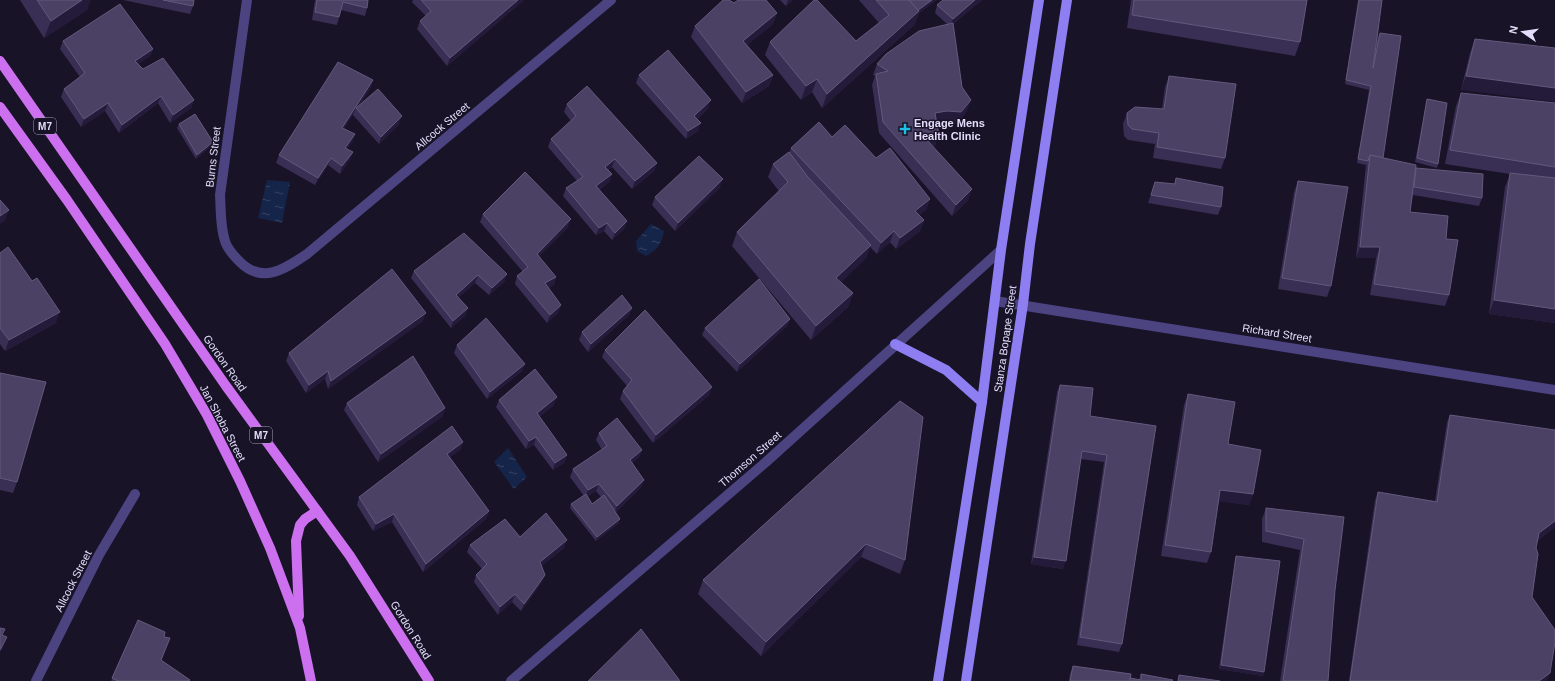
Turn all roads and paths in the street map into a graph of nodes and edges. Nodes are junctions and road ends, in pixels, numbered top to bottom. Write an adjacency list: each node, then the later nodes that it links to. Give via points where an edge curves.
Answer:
1 (248, 0): 8 (street, Burns Street, via 221,187 221,222 225,242 232,254 249,269 273,273)
2 (611, 0): 8 (street, Allcock Street)
3 (1039, 0): 7 (main road, Stanza Bopape Street)
4 (1067, 0): 10 (main road, Stanza Bopape Street)
5 (0, 61): 15 (main road, Gordon Road / M7, via 226,386)
6 (0, 107): 16 (main road, Jan Shoba Street / M7, via 165,344 207,414 270,548)
7 (1001, 250): 9 (main road, Stanza Bopape Street); 11 (street, Thomson Street)
8 (287, 268)
9 (995, 301): 10 (street, Richard Street); 13 (main road, Stanza Bopape Street)
10 (1023, 304): 12 (street, Richard Street); 22 (main road, Stanza Bopape Street)
11 (895, 344): 13 (main road, via 946,370); 20 (street, Thomson Street, via 761,467)
12 (1555, 390)
13 (982, 402): 21 (main road, Stanza Bopape Street)
14 (136, 494): 17 (street, Allcock Street, via 99,555)
15 (317, 511): 16 (main road, via 300,525 296,541); 19 (main road, Gordon Road / M7, via 350,556)
16 (300, 628): 18 (main road, Jan Shoba Street / M7)
17 (36, 681)
18 (311, 681)
19 (429, 681)
20 (511, 681)
21 (938, 681)
22 (966, 681)

